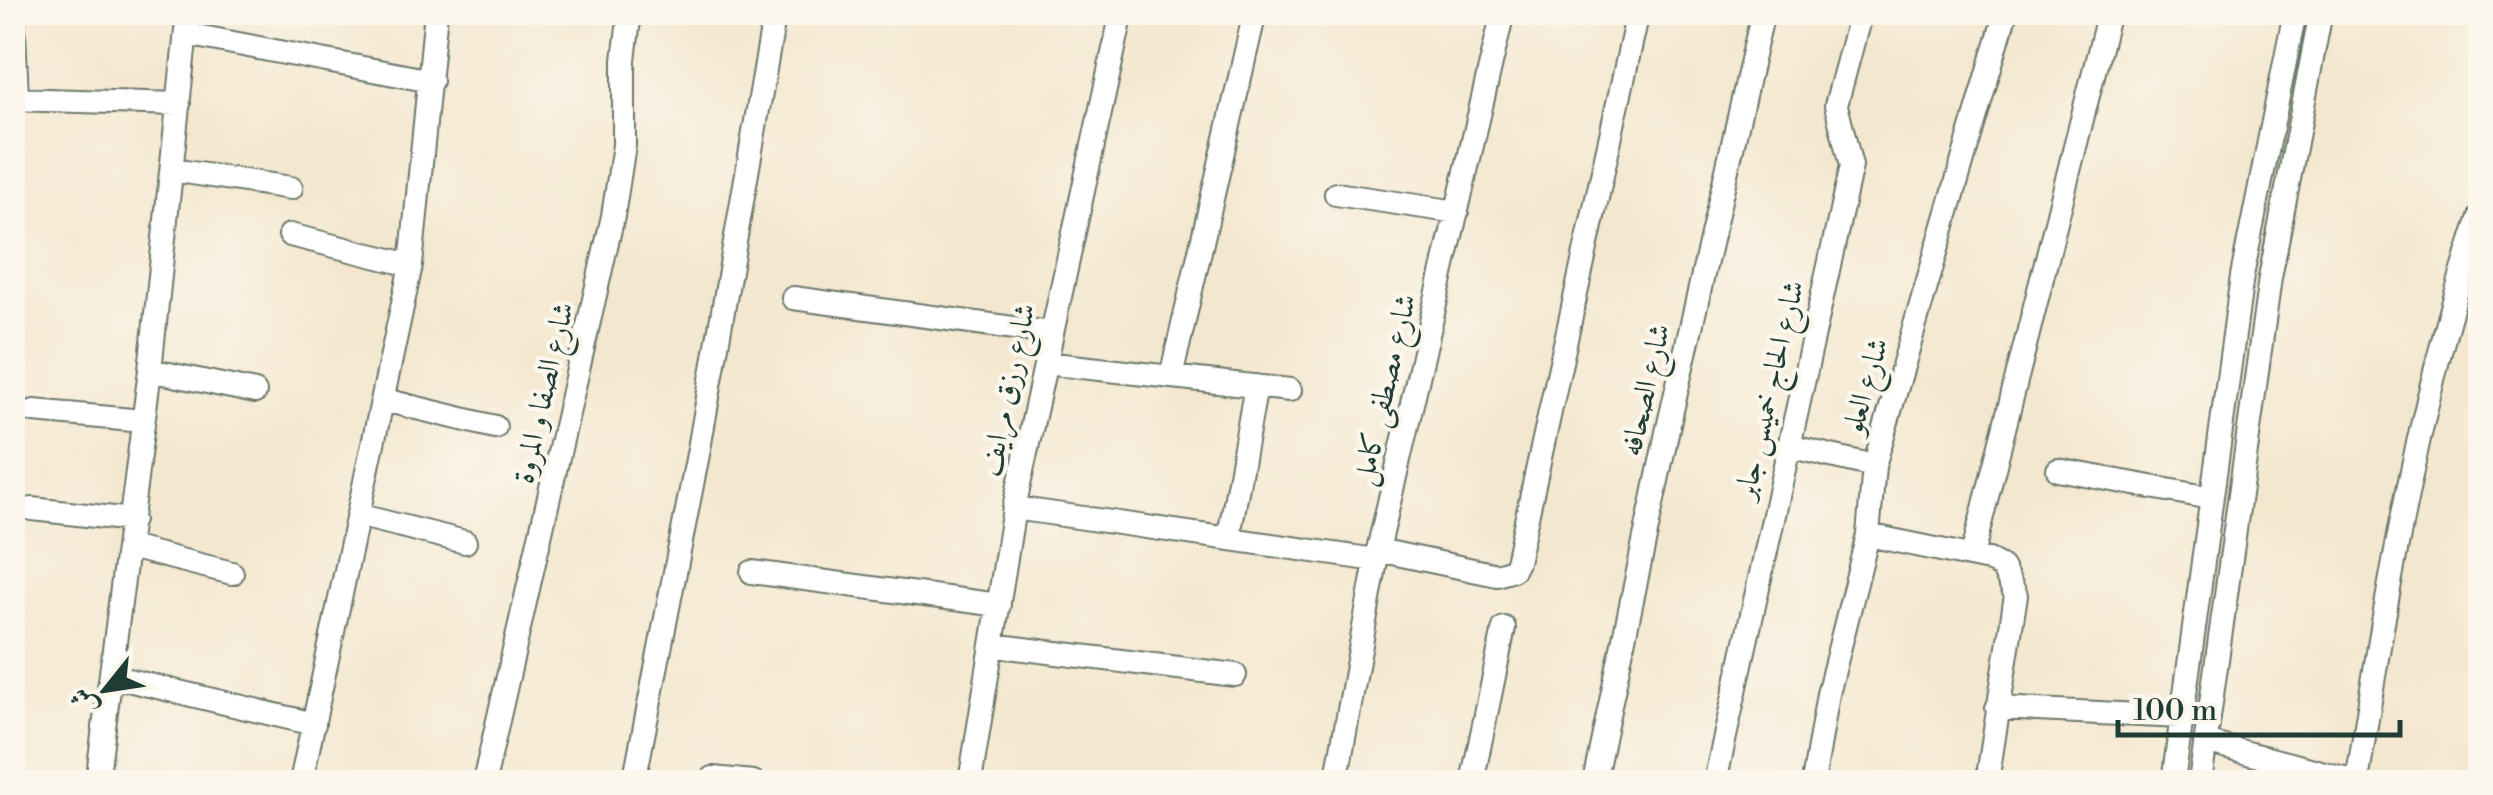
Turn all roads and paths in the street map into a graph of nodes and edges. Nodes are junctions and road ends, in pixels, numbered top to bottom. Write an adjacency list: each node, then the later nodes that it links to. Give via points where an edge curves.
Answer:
1 (13, 12): 17 (street)
2 (436, 12): 16 (street)
3 (630, 12): 66 (street, شارع الصفا و المروة, via 614,216)
4 (775, 12): 67 (street)
5 (1122, 12): 27 (street, شارع رزق مرايف)
6 (1255, 12): 30 (street)
7 (1503, 12): 22 (street, شارع مصطفى كامل)
8 (1638, 12): 50 (street, via 1517,562 1498,575)
9 (1763, 12): 72 (street, شارع الصحافه)
10 (1860, 12): 38 (street, شارع الحاج خميس جابر, via 1836,105 1851,166)
11 (2006, 12): 39 (street, شارع العلو)
12 (2109, 12): 51 (street)
13 (2295, 12): 41 (street, via 2255,193)
14 (2321, 12): 62 (street, via 2270,278)
15 (186, 24): 16 (street); 18 (street)
16 (431, 81): 25 (street)
17 (15, 98): 18 (street)
18 (179, 104): 19 (street)
19 (172, 170): 20 (street); 29 (street)
20 (292, 188)
21 (1336, 194): 22 (street)
22 (1457, 212): 50 (street, شارع مصطفى كامل)
23 (2480, 217): 78 (street, via 2432,371 2406,486)
24 (290, 235): 25 (street)
25 (411, 264): 34 (street)
26 (793, 298): 27 (street)
27 (1051, 333): 28 (street, شارع رزق مرايف)
28 (1045, 363): 30 (street); 42 (street, شارع رزق مرايف)
29 (150, 370): 33 (street); 36 (street)
30 (1172, 377): 31 (street)
31 (1256, 386): 32 (street); 47 (street)
32 (1290, 390)
33 (255, 392)
34 (384, 400): 37 (street); 44 (street)
35 (34, 411): 36 (street)
36 (143, 421): 45 (street)
37 (495, 427)
38 (1788, 446): 39 (street); 73 (street, شارع الحاج خميس جابر)
39 (1874, 466): 46 (street, شارع العلو)
40 (2058, 470): 41 (street)
41 (2211, 498): 60 (street)
42 (1014, 508): 47 (street); 54 (street, شارع رزق مرايف)
43 (32, 510): 45 (street)
44 (360, 516): 48 (street); 61 (street)
45 (132, 520): 49 (street)
46 (1868, 535): 51 (street); 74 (street, شارع العلو)
47 (1230, 536): 50 (street)
48 (464, 542)
49 (129, 547): 53 (street); 58 (street)
50 (1377, 555): 70 (street, شارع مصطفى كامل)
51 (1972, 556): 59 (street, via 2002,567 2016,595)
52 (752, 572): 54 (street)
53 (232, 573)
54 (999, 606): 56 (street, شارع رزق مرايف)
55 (1504, 628): 71 (street)
56 (992, 645): 57 (street); 69 (street, شارع رزق مرايف)
57 (1235, 675)
58 (112, 676): 61 (street); 64 (street)
59 (1997, 708): 60 (street); 75 (street)
60 (2181, 717): 76 (street)
61 (314, 724): 65 (street)
62 (2205, 742): 77 (street); 78 (street)
63 (713, 778): 68 (street)
64 (97, 782)
65 (301, 782)
66 (484, 782)
67 (634, 782)
68 (753, 782)
69 (970, 782)
70 (1336, 782)
71 (1472, 782)
72 (1594, 782)
73 (1715, 782)
74 (1813, 782)
75 (1987, 782)
76 (2173, 782)
77 (2200, 782)
78 (2357, 782)

